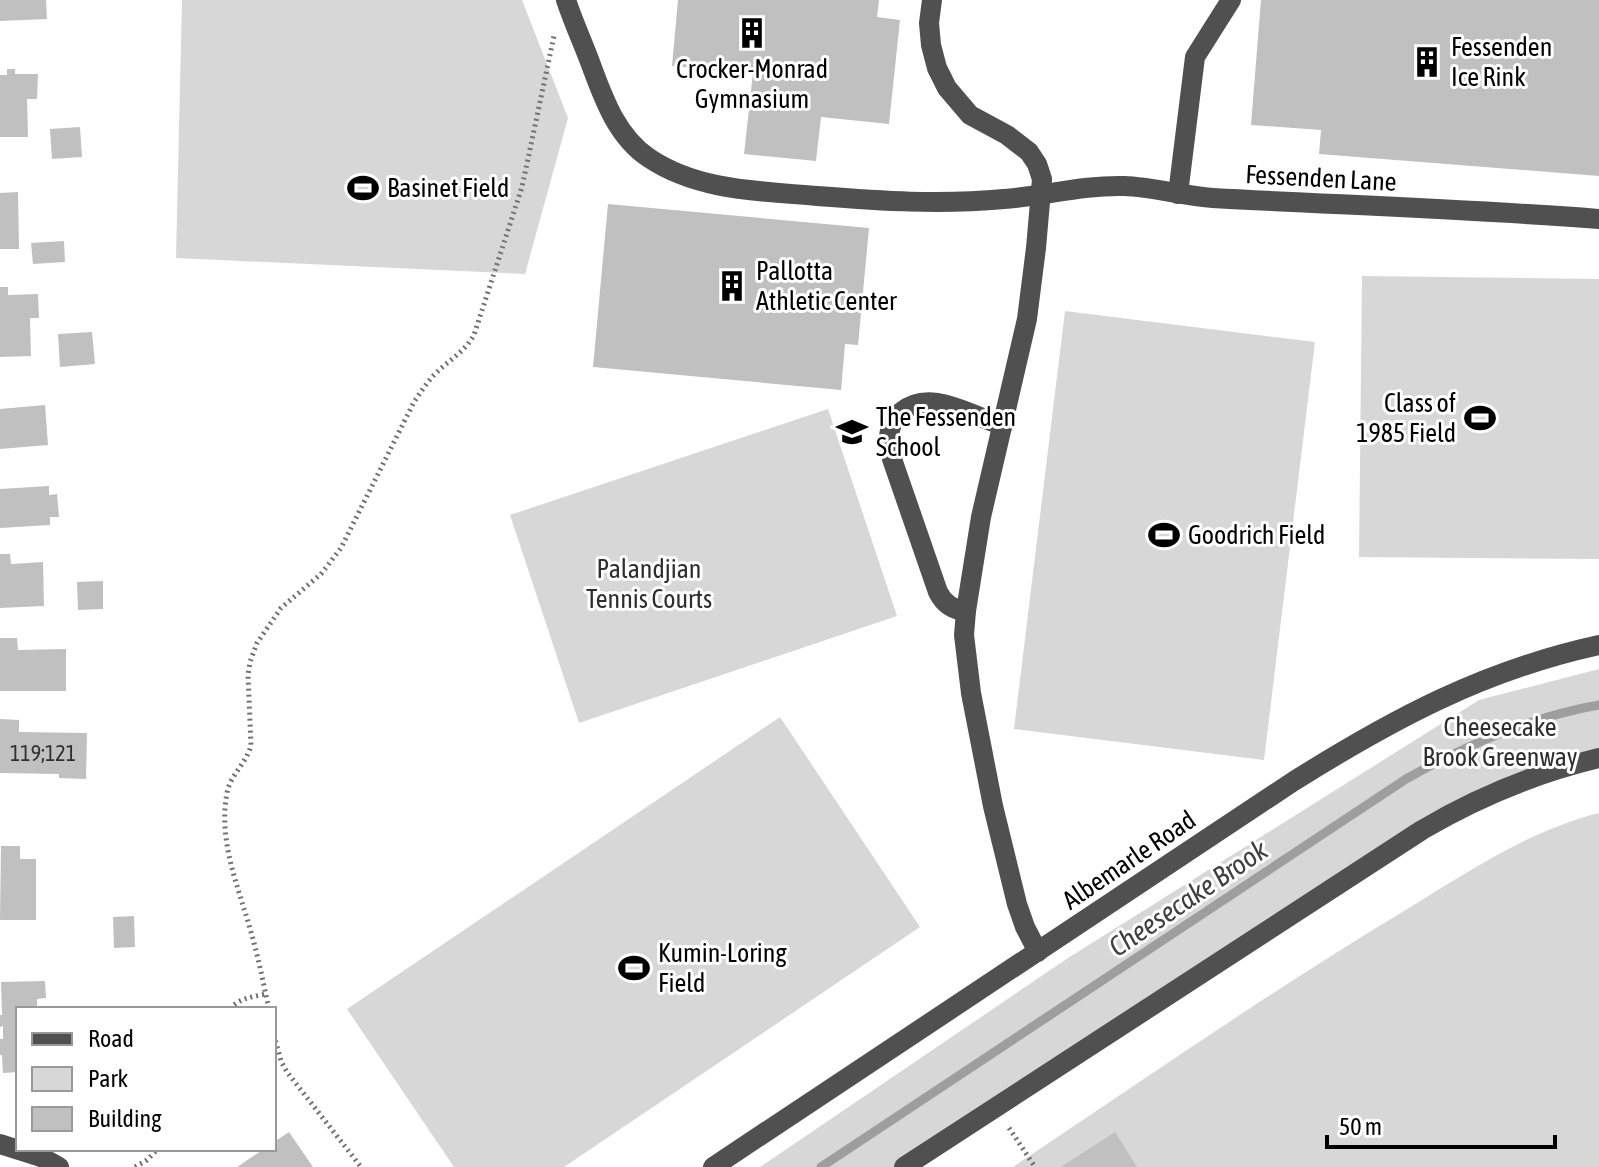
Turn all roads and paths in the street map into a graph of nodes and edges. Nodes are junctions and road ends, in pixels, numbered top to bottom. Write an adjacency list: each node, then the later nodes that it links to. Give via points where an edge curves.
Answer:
1 (566, 0): 6 (street, Fessenden Lane, via 621,130 636,148 666,168 715,185 879,201 958,203)
2 (932, 0): 6 (street, via 931,45 947,88 970,115 1029,152 1040,171)
3 (1231, 0): 5 (street, via 1195,57)
4 (555, 28): 13 (path, via 522,187 474,335 414,402 341,548 272,619 250,662 251,745 227,790 226,831)
5 (1178, 194): 6 (street, Fessenden Lane, via 1099,186); 7 (street, Fessenden Lane)
6 (1041, 195): 8 (street, via 1027,319)
7 (1599, 219)
8 (1003, 425): 9 (street); 9 (street, via 929,402 900,413 889,432 892,459 938,592 946,604)
9 (966, 611): 12 (street, via 968,669 989,787 1017,904)
10 (1599, 645): 12 (street, Albemarle Road, via 1495,675 1393,722 1294,781)
11 (1599, 758): 17 (street, via 1504,788 1432,824)
12 (1038, 952): 23 (street, Albemarle Road)
13 (266, 994): 14 (path); 15 (path)
14 (232, 1007)
15 (269, 1007)
16 (276, 1042): 22 (path, via 287,1072)
17 (995, 1108): 24 (street); 25 (path)
18 (22, 1151): 20 (street)
19 (156, 1151): 21 (path)
20 (59, 1167)
21 (135, 1167)
22 (361, 1167)
23 (713, 1167)
24 (904, 1167)
25 (1035, 1167)

